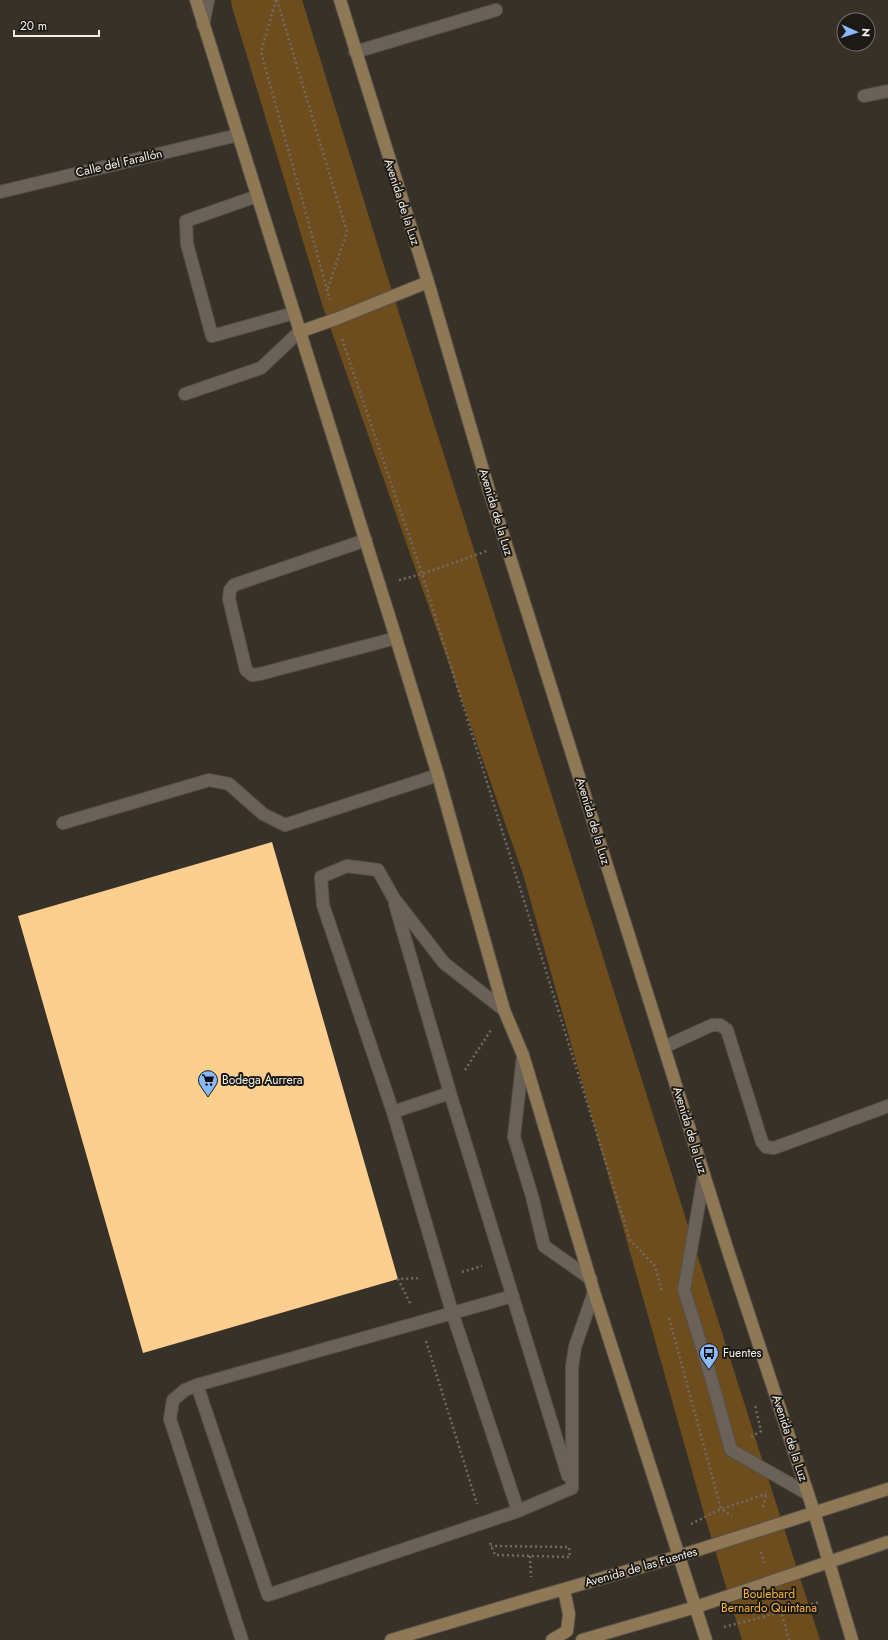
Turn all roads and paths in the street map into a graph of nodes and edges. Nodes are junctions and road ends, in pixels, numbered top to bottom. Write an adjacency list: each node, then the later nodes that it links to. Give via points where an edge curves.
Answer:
1 (196, 0): 6 (main road)
2 (208, 0): 6 (street)
3 (277, 0): 14 (path, via 261,52); 14 (path, via 347,232)
4 (340, 0): 7 (main road, Avenida de la Luz)
5 (496, 10): 7 (street)
6 (204, 25): 10 (main road)
7 (355, 52): 13 (main road, Avenida de la Luz)
8 (888, 91): 9 (street)
9 (864, 96)
10 (238, 135): 11 (street, Calle del Farallón); 12 (main road)
11 (0, 192)
12 (257, 196): 15 (main road); 15 (street, via 186,221 187,244 212,336)
13 (428, 282): 16 (main road); 20 (main road, Avenida de la Luz)
14 (327, 289): 16 (path)
15 (294, 313): 17 (main road)
16 (336, 319): 17 (main road); 21 (path)
17 (299, 332): 18 (street, via 261,368); 19 (main road)
18 (185, 394)
19 (366, 540): 22 (main road); 23 (street, via 234,585 230,590 229,599 246,670 252,675 260,674)
20 (506, 544): 21 (path); 28 (main road, Avenida de la Luz)
21 (422, 574): 22 (path); 38 (path, via 630,1240 655,1266)
22 (380, 585): 23 (main road)
23 (396, 638): 24 (main road)
24 (438, 775): 25 (street, via 285,825 262,814 229,784 209,780); 27 (main road)
25 (63, 822)
26 (394, 897): 27 (street, via 444,963); 30 (street); 32 (street, via 378,870 347,866 321,877 323,904)
27 (504, 1010): 29 (main road); 30 (path)
28 (664, 1047): 31 (street, via 712,1025 720,1025 727,1030 762,1142 766,1147 774,1148); 33 (main road, Avenida de la Luz)
29 (523, 1055): 36 (main road); 36 (street, via 514,1137 544,1246)
30 (450, 1093): 32 (street); 34 (street)
31 (888, 1106)
32 (393, 1112): 35 (street)
33 (704, 1175): 47 (main road, Avenida de la Luz); 47 (street, via 684,1290 731,1450)
34 (503, 1260): 35 (path); 39 (street)
35 (442, 1278): 40 (street); 42 (path, via 398,1278)
36 (591, 1279): 37 (main road)
37 (594, 1292): 44 (street, via 575,1347 572,1367); 53 (main road)
38 (662, 1295)
39 (513, 1296): 40 (street); 44 (street)
40 (452, 1312): 42 (street); 49 (street)
41 (669, 1318): 48 (path)
42 (420, 1322): 43 (street); 51 (path)
43 (197, 1385): 51 (street, via 268,1595); 64 (street, via 185,1390 173,1400 170,1419)
44 (572, 1488): 49 (street)
45 (888, 1489): 50 (main road, Avenida de las Fuentes)
46 (767, 1494): 48 (path)
47 (808, 1494): 50 (main road, Avenida de la Luz)
48 (721, 1509): 52 (path); 53 (path)
49 (518, 1511): 51 (street)
50 (814, 1512): 52 (main road, Avenida de las Fuentes); 57 (main road, Avenida de la Luz)
51 (483, 1523)
52 (755, 1532): 56 (main road, Avenida de las Fuentes); 58 (path, via 766,1571)
53 (672, 1533): 56 (main road)
54 (888, 1542): 57 (main road)
55 (491, 1546): 55 (path, via 495,1555 570,1557 569,1548)
56 (679, 1556): 59 (main road, Avenida de las Fuentes); 61 (main road)
57 (830, 1562): 58 (main road); 60 (main road, Avenida de la Luz)
58 (774, 1581): 61 (main road); 62 (path)
59 (564, 1590): 65 (main road, Avenida de las Fuentes); 66 (main road, via 569,1614 567,1631)
60 (839, 1597): 62 (path); 69 (main road, Avenida de la Luz)
61 (696, 1607): 63 (main road); 67 (main road)
62 (781, 1612): 63 (path); 68 (path)
63 (704, 1636)
64 (242, 1640)
65 (392, 1640)
66 (552, 1640)
67 (582, 1640)
68 (789, 1640)
69 (852, 1640)

